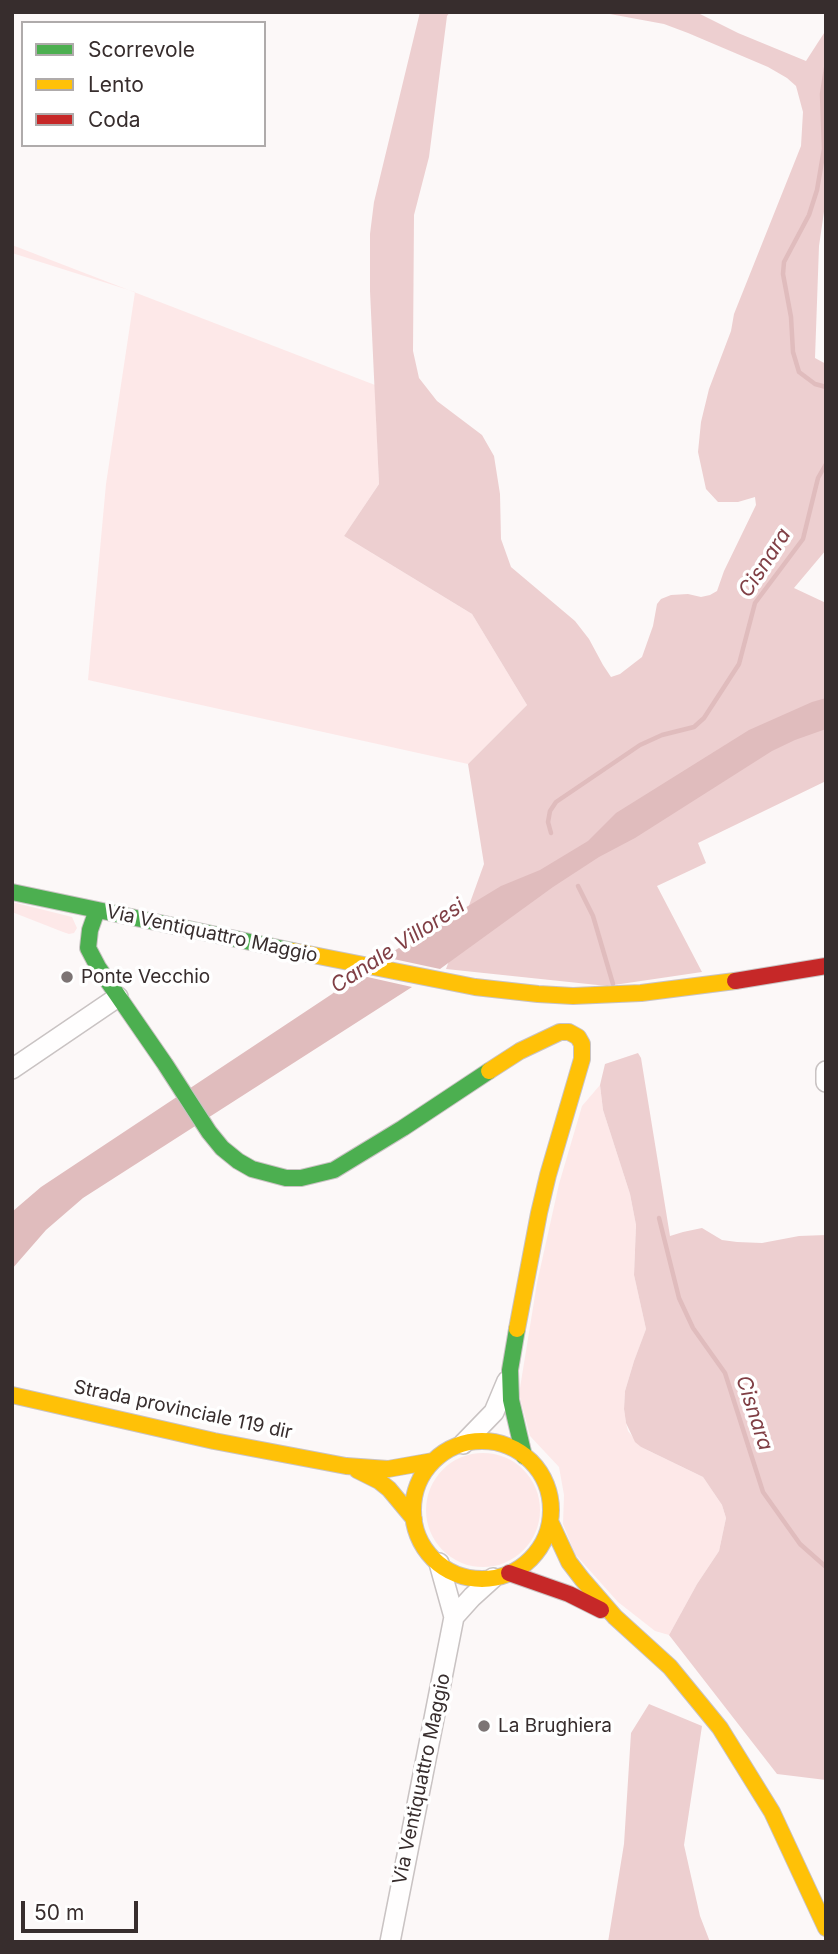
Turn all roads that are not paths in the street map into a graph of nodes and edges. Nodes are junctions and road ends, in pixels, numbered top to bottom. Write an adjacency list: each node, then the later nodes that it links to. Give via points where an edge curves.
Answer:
1 (12, 892): 2 (street, Via Ventiquattro Maggio)
2 (97, 910): 3 (street, Via Ventiquattro Maggio, via 425,978 538,994 606,995 708,985); 4 (street, via 88,948)
3 (826, 965)
4 (118, 997): 5 (street); 8 (street, via 222,1148 252,1169 286,1178 334,1170 520,1052 561,1032 578,1037 582,1059 538,1213)
5 (12, 1069)
6 (826, 1071): 7 (street)
7 (826, 1082)
8 (510, 1370): 10 (street, via 494,1412); 11 (street, via 511,1400)
9 (12, 1395): 13 (street, Strada provinciale 119 dir)
10 (463, 1444): 11 (street, via 489,1441); 12 (street)
11 (524, 1456): 15 (street, via 546,1485)
12 (433, 1461): 13 (street, Strada provinciale 119 dir, via 388,1469); 14 (street, via 415,1494)
13 (345, 1466): 14 (street, Strada provinciale 119 dir, via 389,1489)
14 (414, 1519): 16 (street, via 422,1544)
15 (550, 1521): 17 (street, via 540,1547 521,1566); 19 (street, via 569,1562)
16 (439, 1563): 17 (street, via 459,1575); 18 (street, Via Ventiquattro Maggio)
17 (501, 1575): 18 (street); 19 (street, via 569,1594)
18 (454, 1616): 21 (street, Via Ventiquattro Maggio)
19 (615, 1617): 20 (street, via 670,1667 720,1728 772,1812)
20 (826, 1928)
21 (390, 1942)

